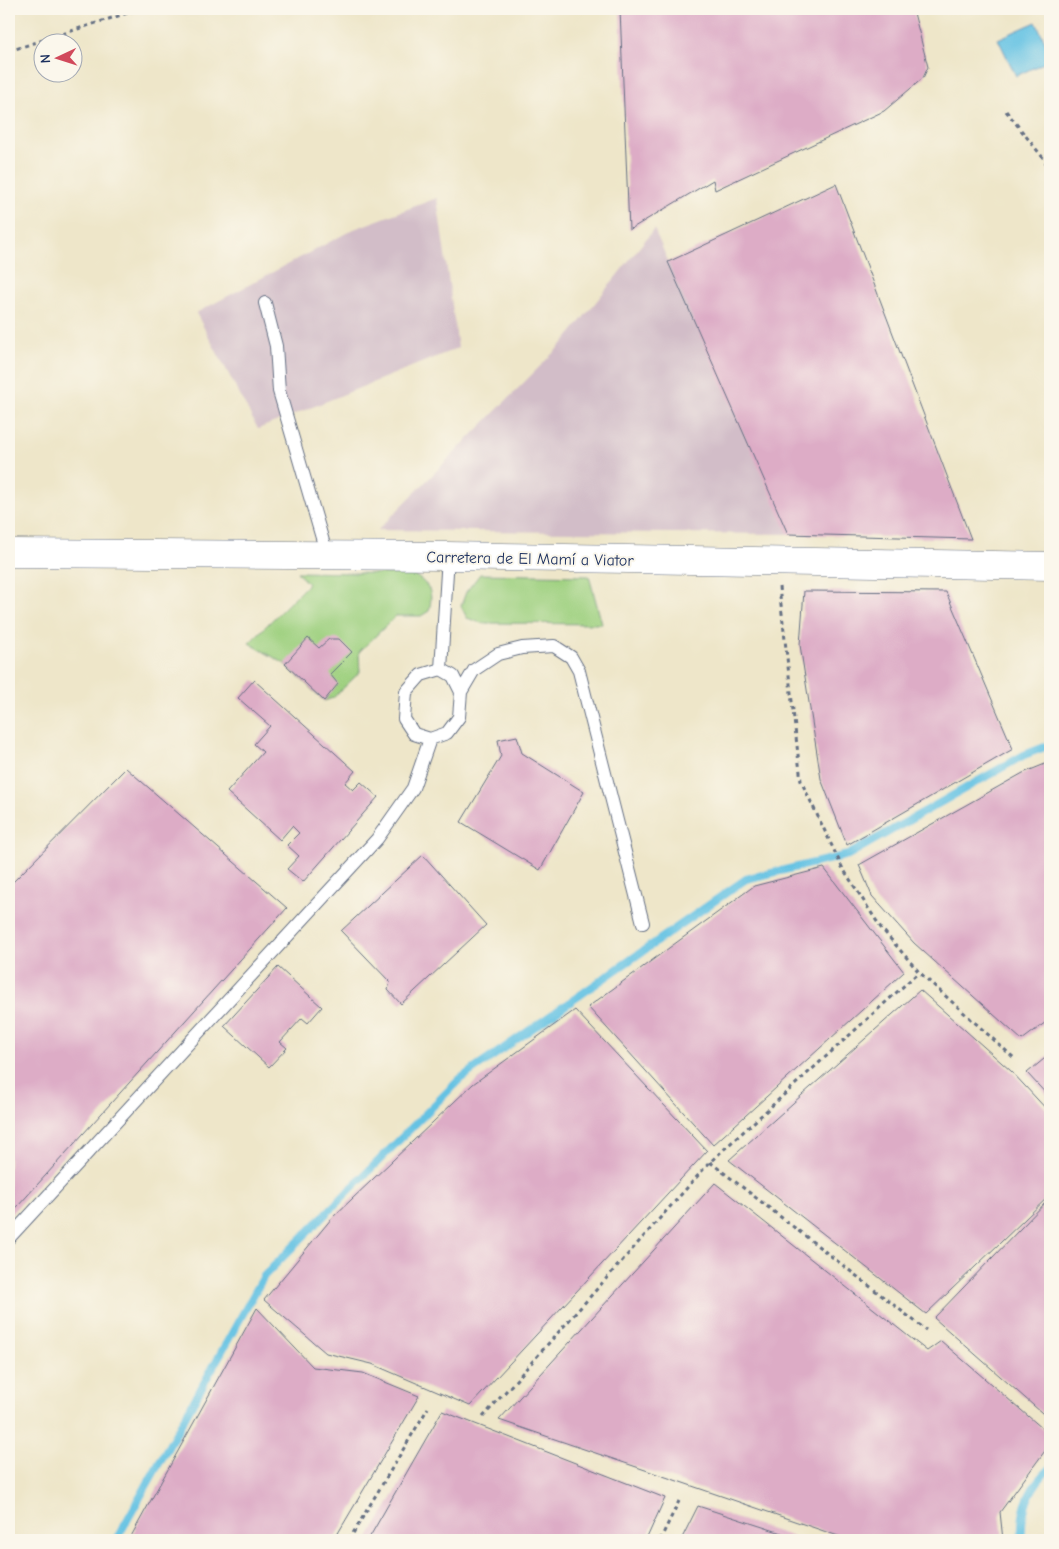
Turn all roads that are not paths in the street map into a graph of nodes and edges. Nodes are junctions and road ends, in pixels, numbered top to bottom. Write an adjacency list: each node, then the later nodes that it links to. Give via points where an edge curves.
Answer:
1 (266, 303): 3 (lane, via 276,346 278,391)
2 (9, 552): 3 (street, Carretera de El Mamí a Viator)
3 (327, 555): 4 (street, Carretera de El Mamí a Viator)
4 (448, 556): 5 (street, Carretera de El Mamí a Viator); 6 (lane)
5 (1050, 566)
6 (441, 669): 7 (lane, via 453,676); 8 (lane, via 421,675 406,692 404,719 414,734)
7 (461, 692): 8 (lane, via 459,717 447,733); 9 (lane, via 474,670 498,654 522,648 554,646 571,657 579,671)
8 (430, 739): 10 (lane, via 413,788 377,839)
9 (643, 923)
10 (9, 1238)

